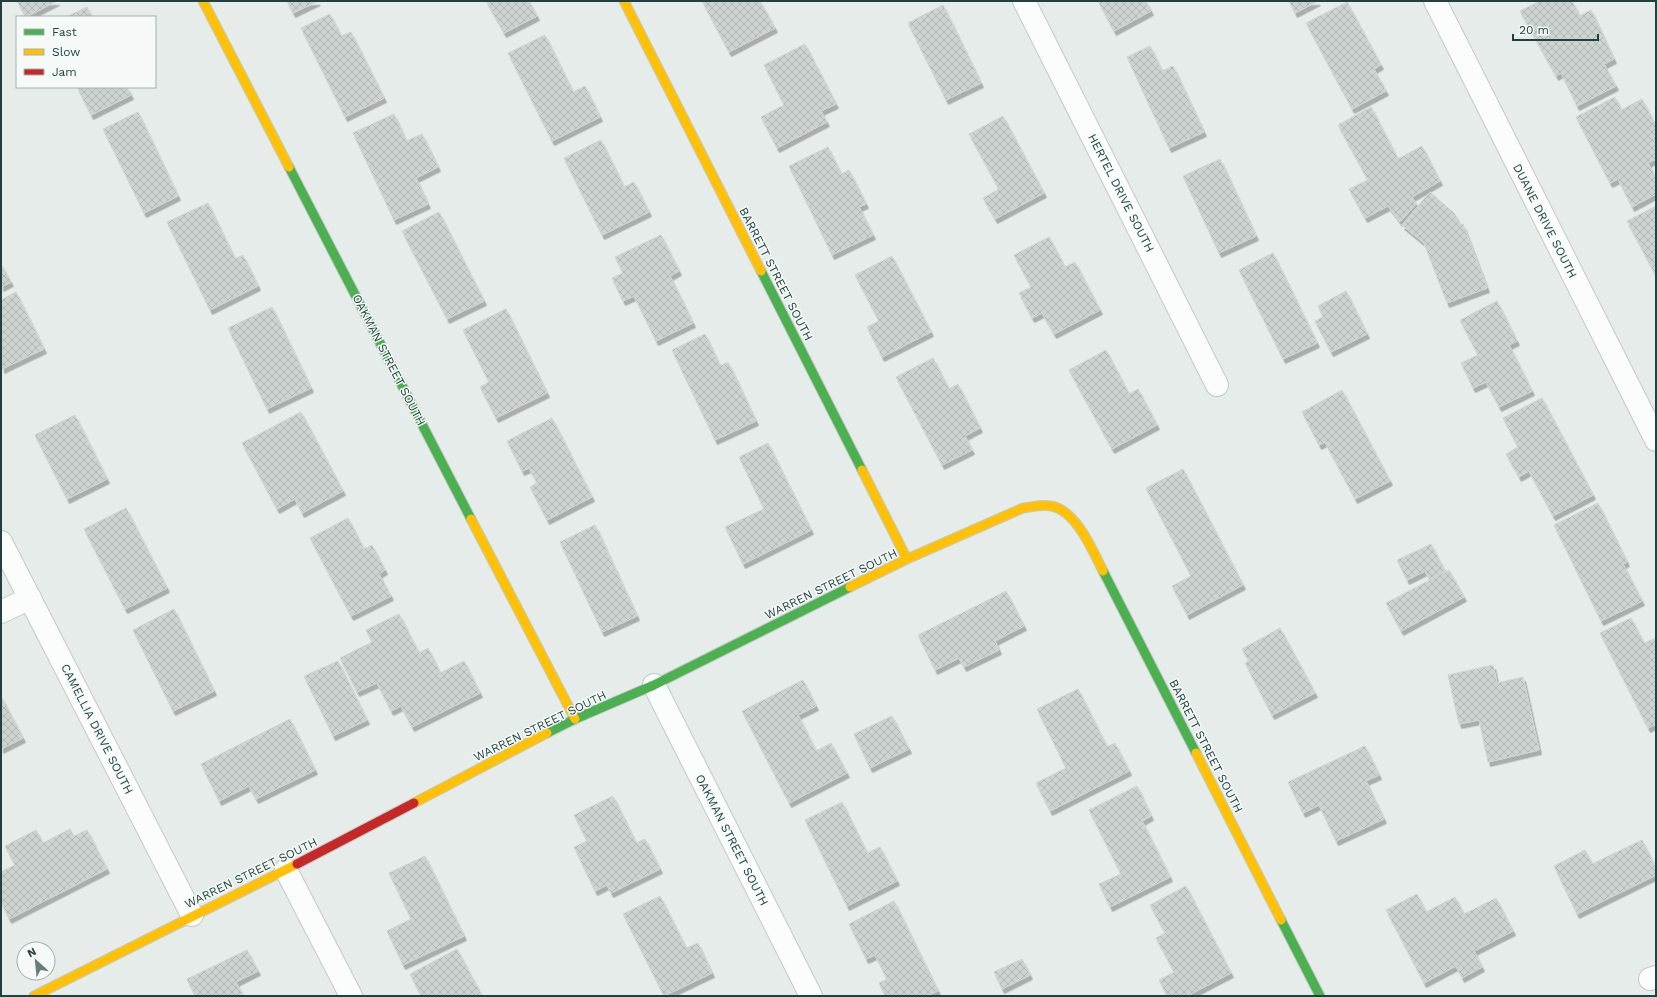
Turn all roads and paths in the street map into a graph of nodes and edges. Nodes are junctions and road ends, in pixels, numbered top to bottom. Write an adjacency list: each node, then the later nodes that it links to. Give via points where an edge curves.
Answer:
1 (203, 1): 13 (street, OAKMAN STREET SOUTH)
2 (624, 1): 9 (street, BARRETT STREET SOUTH)
3 (1024, 1): 5 (street, HERTEL DRIVE SOUTH)
4 (1435, 1): 6 (street, DUANE DRIVE SOUTH)
5 (1217, 385)
6 (1656, 440)
7 (1065, 512): 9 (street, WARREN STREET SOUTH, via 1043,505 1023,508); 19 (street, BARRETT STREET SOUTH, via 1093,551)
8 (1, 542): 10 (street, CAMELLIA DRIVE SOUTH)
9 (907, 559): 12 (street, WARREN STREET SOUTH)
10 (30, 598): 11 (street); 15 (street, CAMELLIA DRIVE SOUTH)
11 (1, 612)
12 (654, 685): 13 (street, WARREN STREET SOUTH); 18 (street, OAKMAN STREET SOUTH)
13 (575, 719): 14 (street, WARREN STREET SOUTH)
14 (286, 870): 15 (street, WARREN STREET SOUTH); 17 (street)
15 (192, 915): 16 (street, WARREN STREET SOUTH)
16 (34, 996)
17 (351, 996)
18 (811, 996)
19 (1320, 996)

